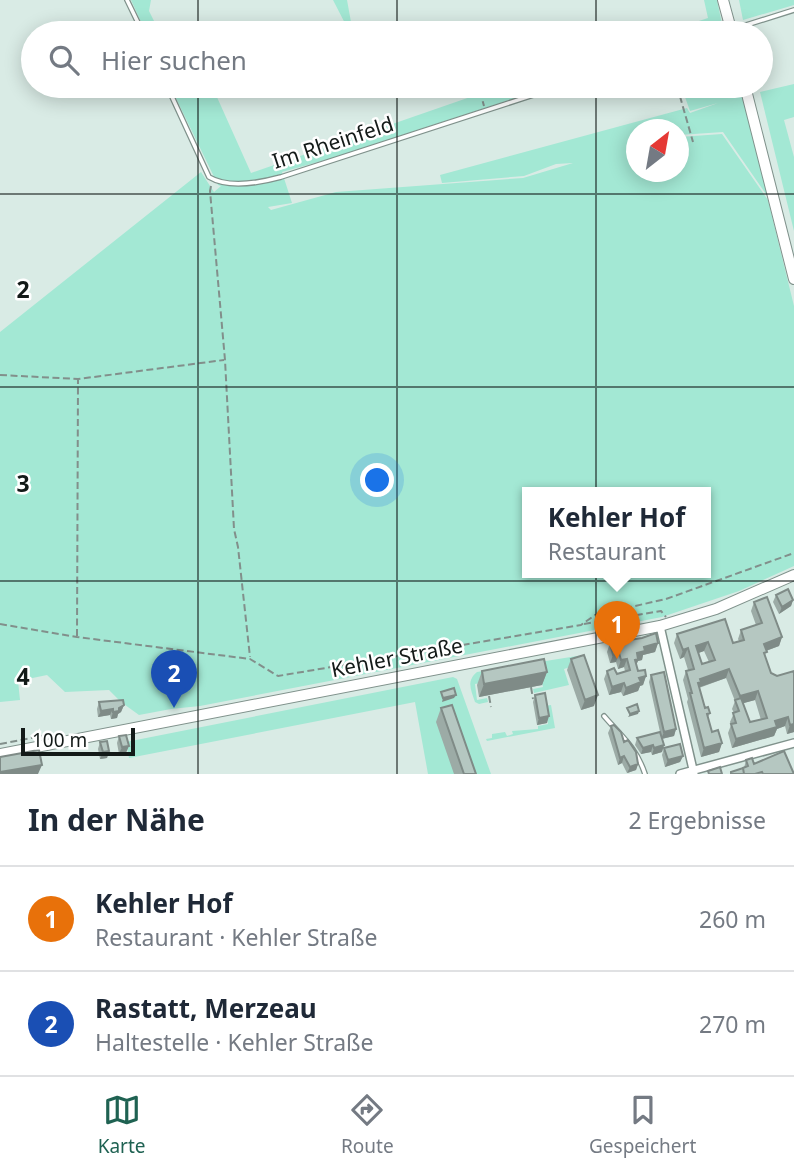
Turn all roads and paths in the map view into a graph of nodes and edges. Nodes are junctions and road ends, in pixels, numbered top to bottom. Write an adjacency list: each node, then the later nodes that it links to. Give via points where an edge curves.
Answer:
1 (127, 0): 4 (lane)
2 (723, 0): 5 (main road)
3 (794, 10): 6 (lane)
4 (137, 21)
5 (726, 21)
6 (761, 21)
7 (172, 98): 14 (lane, via 206,173)
8 (482, 98): 12 (path)
9 (524, 98): 12 (lane, Im Rheinfeld)
10 (680, 98): 13 (path)
11 (748, 98): 15 (main road)
12 (486, 110): 14 (lane, Im Rheinfeld, via 262,182)
13 (693, 142)
14 (213, 179): 16 (path, via 209,191)
15 (794, 279)
16 (225, 360): 18 (path); 25 (path, via 234,529)
17 (0, 375): 18 (path)
18 (78, 379): 24 (path)
19 (794, 552): 23 (path, via 666,599 595,615)
20 (794, 575): 21 (main road, Kehler Straße, via 716,609)
21 (663, 622): 23 (path, via 661,611); 32 (main road, Kehler Straße); 33 (street)
22 (0, 624): 24 (path)
23 (581, 625): 25 (path, via 278,676)
24 (77, 637): 25 (path)
25 (250, 659)
26 (531, 687): 28 (path)
27 (489, 696): 29 (path)
28 (533, 699)
29 (491, 707)
30 (604, 716): 34 (lane, via 639,756)
31 (794, 743): 33 (street)
32 (0, 754)
33 (694, 772): 35 (street)
34 (645, 774)
35 (680, 774)

